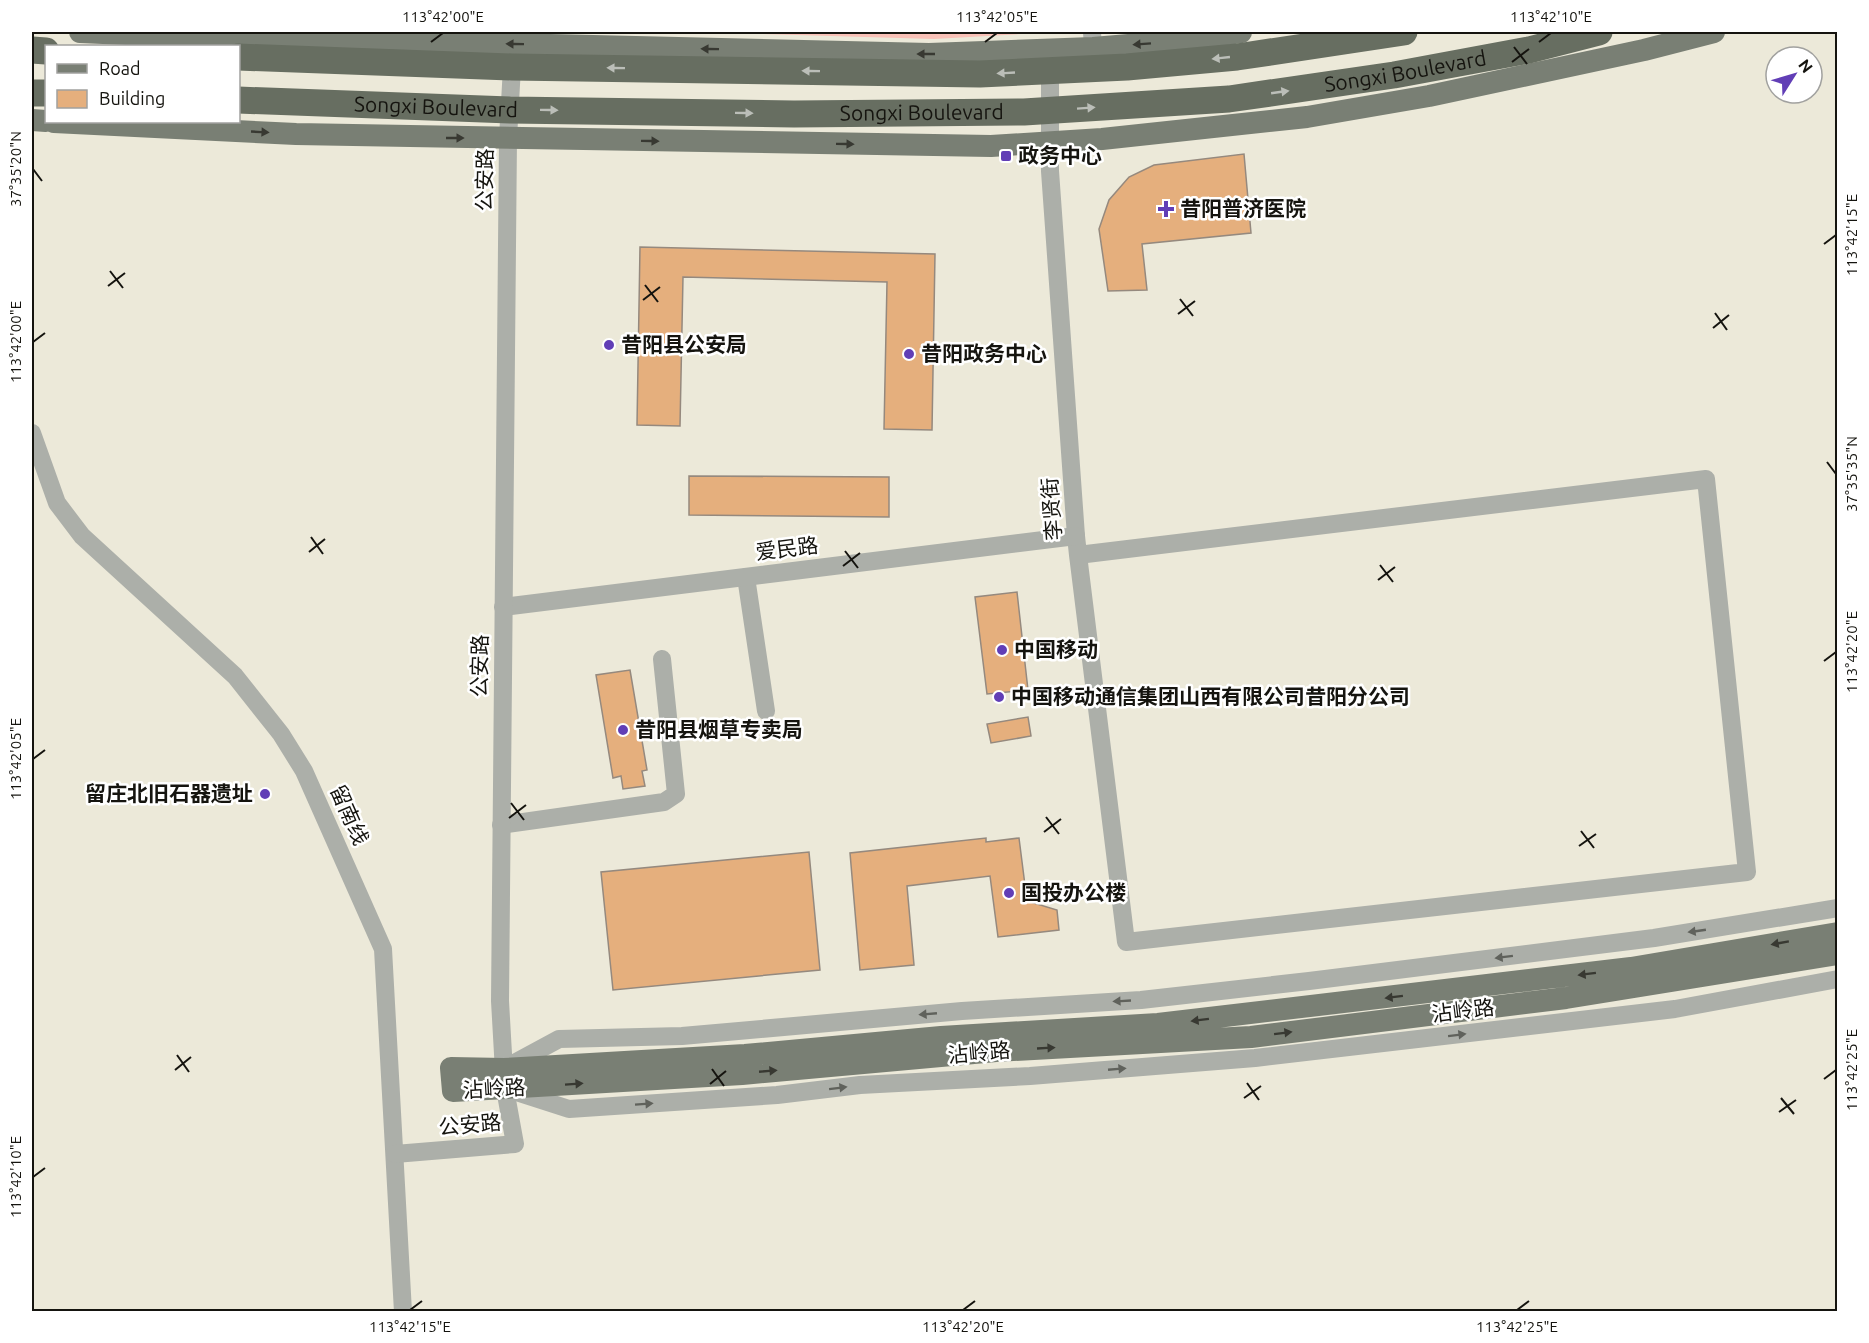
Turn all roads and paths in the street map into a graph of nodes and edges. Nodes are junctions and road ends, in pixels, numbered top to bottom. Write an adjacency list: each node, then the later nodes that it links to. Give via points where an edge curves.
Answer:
1 (80, 32): 7 (main road, one-way to 1, via 929,54)
2 (1241, 32): 7 (main road, one-way to 7, via 1176,41)
3 (1404, 32): 6 (highway, Songxi Boulevard)
4 (1599, 32): 13 (highway, Songxi Boulevard, one-way to 4, via 1241,97 1394,75)
5 (1714, 32): 16 (main road, via 1429,96 1318,115)
6 (1332, 37): 10 (highway, Songxi Boulevard, one-way to 10, via 1237,57)
7 (1092, 40)
8 (240, 57): 9 (highway, Songxi Boulevard)
9 (512, 67): 10 (highway, Songxi Boulevard, one-way to 9, via 980,74); 12 (street, 公安路)
10 (1050, 71): 13 (street, 李贤街)
11 (240, 100): 12 (highway, Songxi Boulevard)
12 (510, 110): 13 (highway, Songxi Boulevard, one-way to 13, via 794,114); 15 (street, 公安路)
13 (1051, 110): 16 (street, 李贤街)
14 (74, 123): 15 (main road, one-way to 15, via 296,134)
15 (508, 138): 16 (main road, one-way to 16, via 967,145); 21 (street, 公安路)
16 (1050, 142): 18 (street, 李贤街)
17 (32, 434): 30 (street, 留南线, via 57,503 82,536 235,676 281,734 304,771 383,949)
18 (1076, 536): 19 (street, 李贤街); 20 (street, 爱民路)
19 (1078, 555): 19 (street, 李贤街, via 1706,480 1747,872 1126,942)
20 (746, 577): 21 (street, 爱民路); 23 (street)
21 (503, 607): 24 (street, 公安路)
22 (662, 659): 24 (street, via 676,794 664,802)
23 (766, 711)
24 (501, 825): 29 (street, 公安路, via 500,1001)
25 (1838, 908): 29 (street, one-way to 29, via 1654,938 1141,1000 682,1036 559,1039)
26 (1838, 933): 29 (main road, 沾岭路, one-way to 29, via 1631,968 1158,1024 941,1036)
27 (1838, 954): 29 (main road, 沾岭路, one-way to 27, via 742,1074 996,1051 1251,1037 1566,998)
28 (1838, 979): 29 (street, one-way to 28, via 569,1109 777,1095 860,1085 1255,1058 1675,1009)
29 (505, 1079): 30 (street, 公安路, via 515,1144)
30 (395, 1154): 31 (street, 留南线)
31 (403, 1311)

